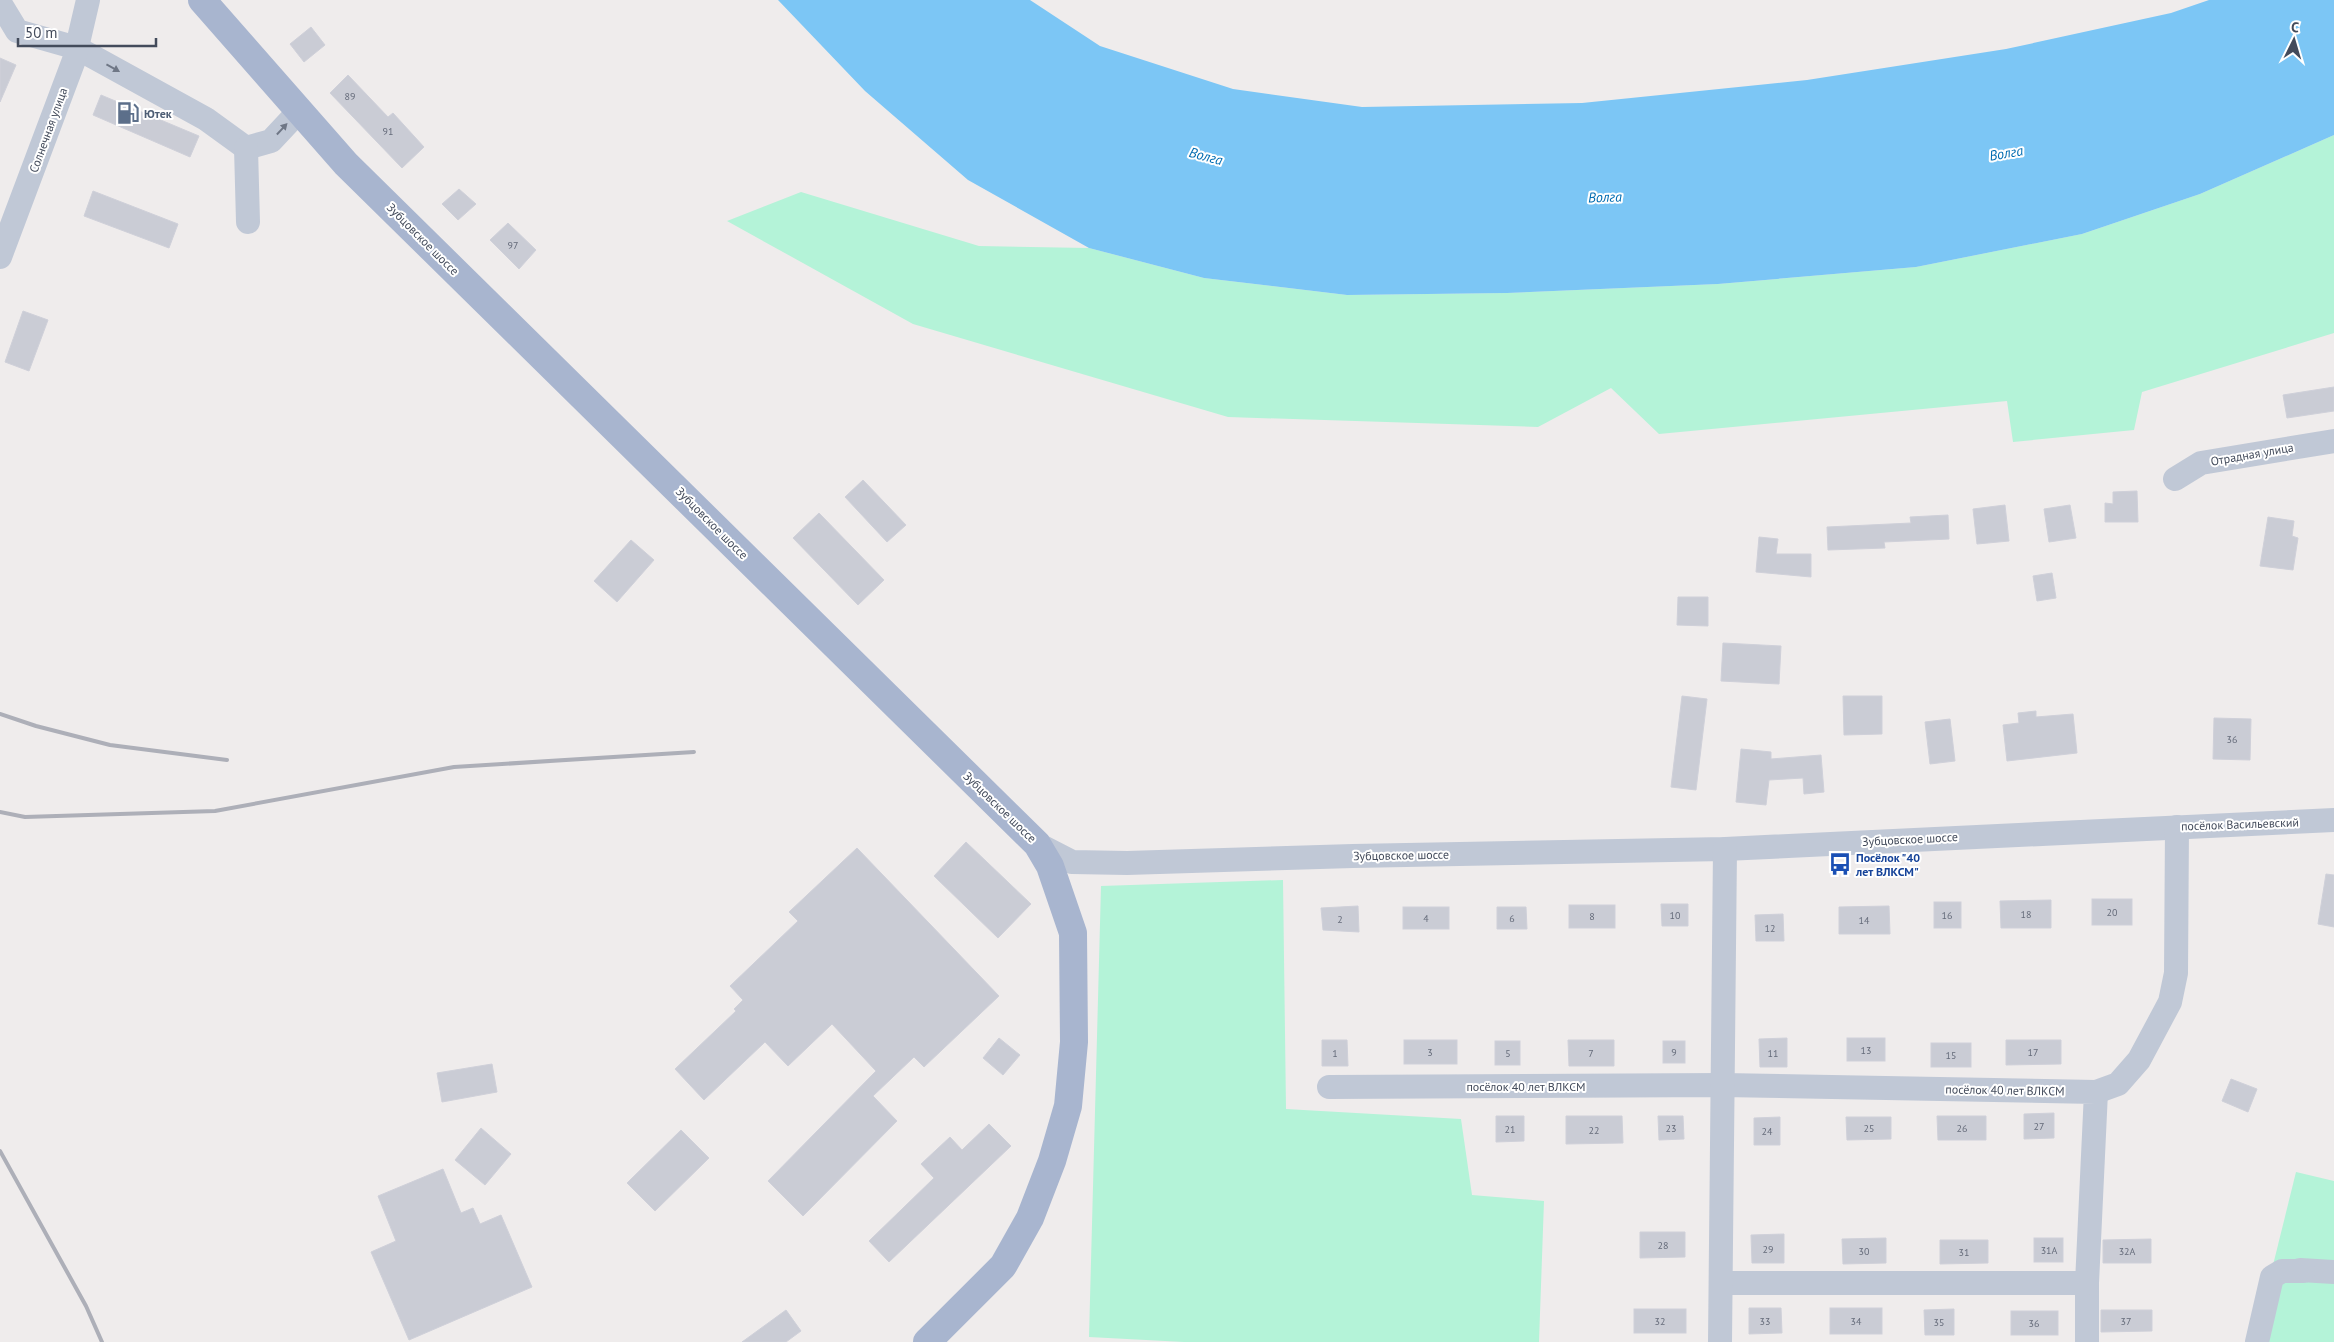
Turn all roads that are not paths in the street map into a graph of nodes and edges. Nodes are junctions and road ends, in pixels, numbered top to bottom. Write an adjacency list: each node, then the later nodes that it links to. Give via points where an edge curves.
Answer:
1 (88, 0): 4 (street, Солнечная улица)
2 (202, 0): 5 (main road, Зубцовское шоссе)
3 (0, 4): 4 (street, via 17,31)
4 (77, 48): 6 (street, one-way to 6, via 206,119); 8 (street, Солнечная улица)
5 (300, 110): 6 (street, one-way to 5, via 271,141); 14 (main road, Зубцовское шоссе, via 346,164)
6 (246, 148): 7 (street)
7 (248, 222)
8 (0, 257)
9 (2334, 440): 10 (street, Отрадная улица, via 2202,463)
10 (2175, 478)
11 (2334, 820): 12 (street, посёлок Васильевский)
12 (2177, 827): 13 (street, посёлок Васильевский); 18 (street, via 2176,973 2170,1002 2140,1060 2118,1084)
13 (2146, 828): 15 (street, Зубцовское шоссе)
14 (1037, 844): 15 (street, Зубцовское шоссе, via 1072,862 1127,863); 22 (main road, via 1050,866 1073,933 1074,1042 1068,1106 1052,1162 1030,1218 1003,1266)
15 (1725, 848): 16 (street)
16 (1723, 1085): 17 (street, посёлок 40 лет ВЛКСМ); 18 (street, посёлок 40 лет ВЛКСМ); 20 (street)
17 (1329, 1087)
18 (2096, 1092): 21 (street)
19 (2334, 1272): 25 (street, via 2282,1271 2272,1277)
20 (1720, 1283): 21 (street); 23 (street)
21 (2088, 1283): 24 (street)
22 (927, 1342)
23 (1720, 1342)
24 (2087, 1342)
25 (2257, 1342)

